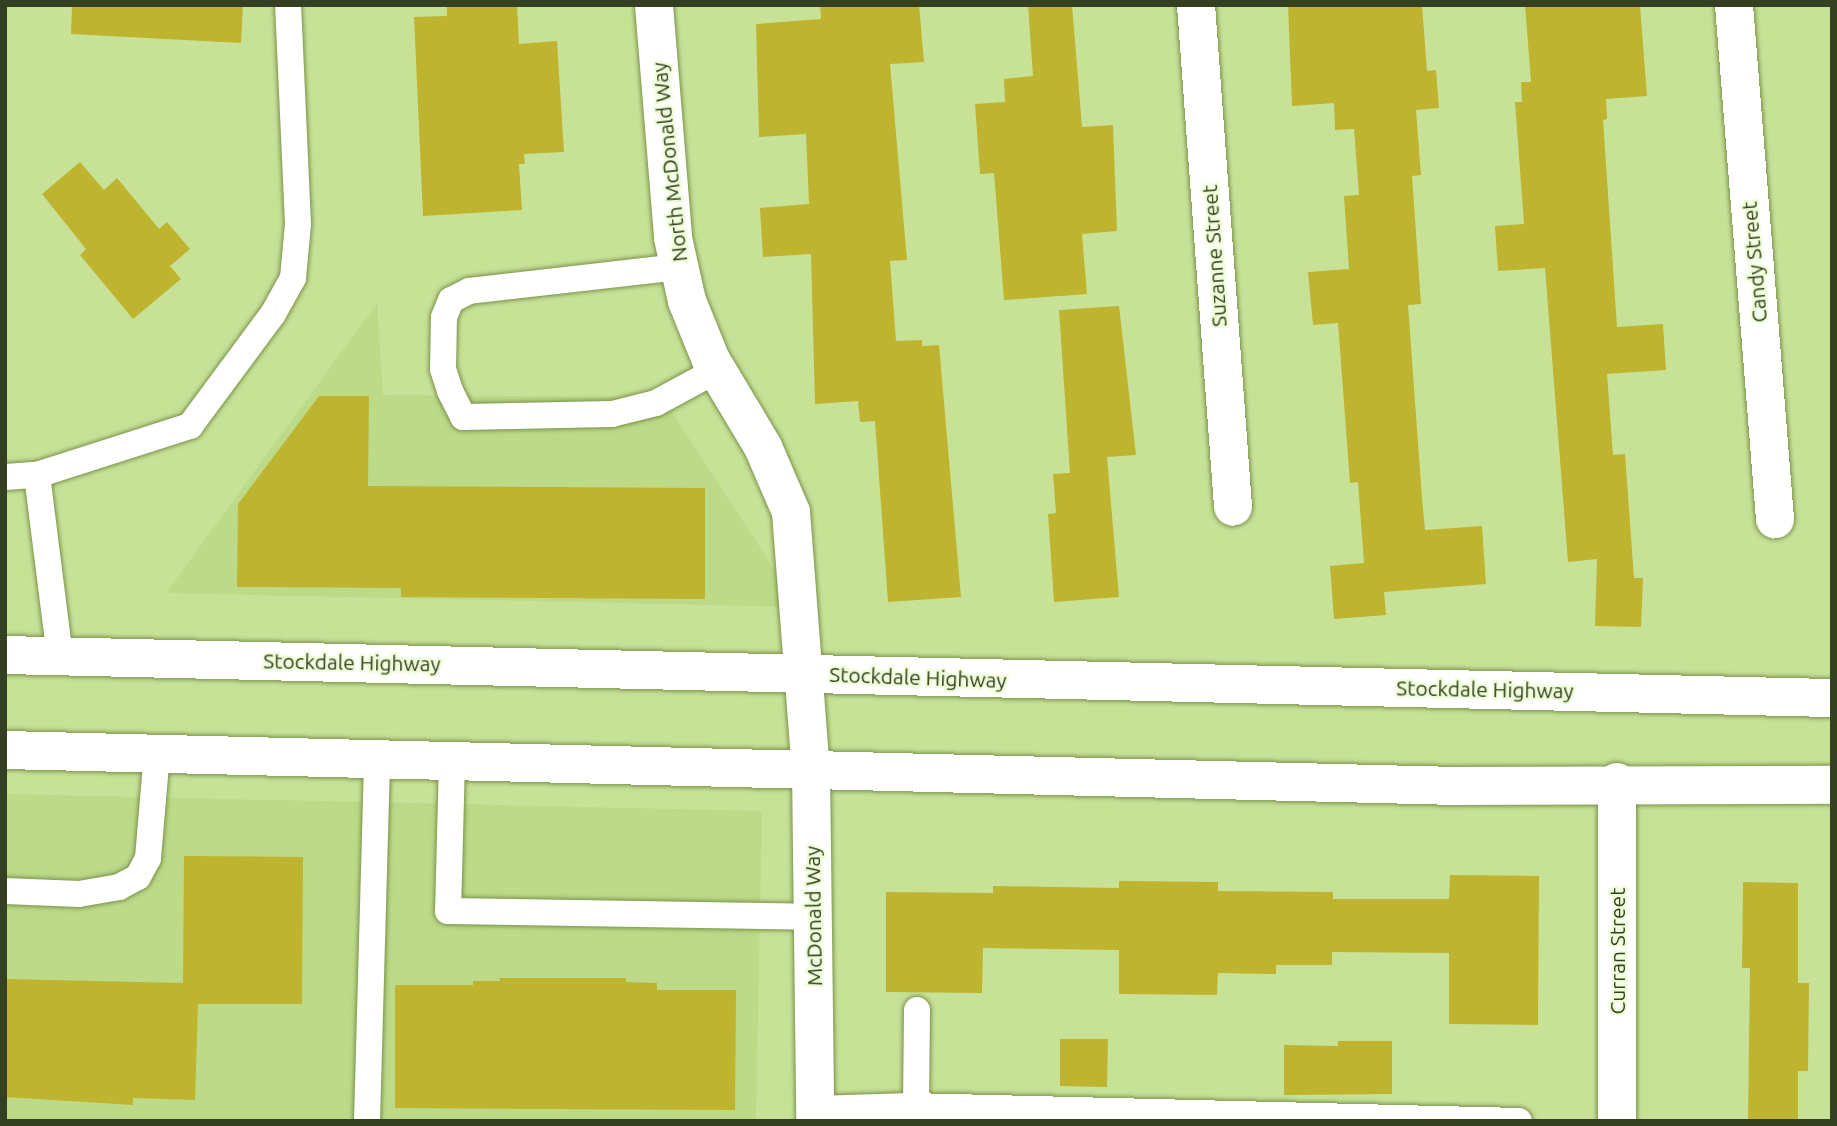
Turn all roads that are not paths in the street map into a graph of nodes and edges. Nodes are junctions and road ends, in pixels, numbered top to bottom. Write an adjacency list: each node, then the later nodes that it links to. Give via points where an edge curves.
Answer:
1 (288, 5): 7 (lane, via 297,210 293,278 273,314 190,426)
2 (654, 5): 5 (main road, North McDonald Way)
3 (1196, 5): 9 (main road, Suzanne Street)
4 (1734, 5): 10 (main road, Candy Street)
5 (679, 267): 6 (main road, North McDonald Way, via 687,301); 6 (lane, via 469,291 451,300 444,317 443,369 450,391 463,417 612,414 656,403)
6 (717, 370): 13 (main road, North McDonald Way, via 763,447 791,512)
7 (37, 475): 8 (lane); 12 (lane)
8 (5, 478)
9 (1233, 507)
10 (1775, 519)
11 (5, 654): 12 (main road, Stockdale Highway)
12 (60, 656): 13 (main road, Stockdale Highway)
13 (804, 673): 14 (main road, Stockdale Highway); 15 (main road, North McDonald Way)
14 (1832, 698)
15 (807, 712): 20 (main road, McDonald Way)
16 (5, 750): 17 (main road)
17 (157, 754): 18 (main road); 23 (lane, via 148,858 138,877 119,887 79,894)
18 (377, 759): 19 (main road); 28 (lane)
19 (452, 760): 20 (main road); 24 (lane, via 448,911)
20 (811, 769): 21 (main road, via 1462,786); 24 (main road, McDonald Way)
21 (1617, 782): 22 (main road); 30 (main road, Curran Street)
22 (1832, 785)
23 (5, 891)
24 (813, 917): 27 (main road, McDonald Way)
25 (917, 1010): 26 (lane)
26 (916, 1106): 27 (lane); 29 (lane)
27 (815, 1115)
28 (368, 1121)
29 (1519, 1121)
30 (1617, 1121)

